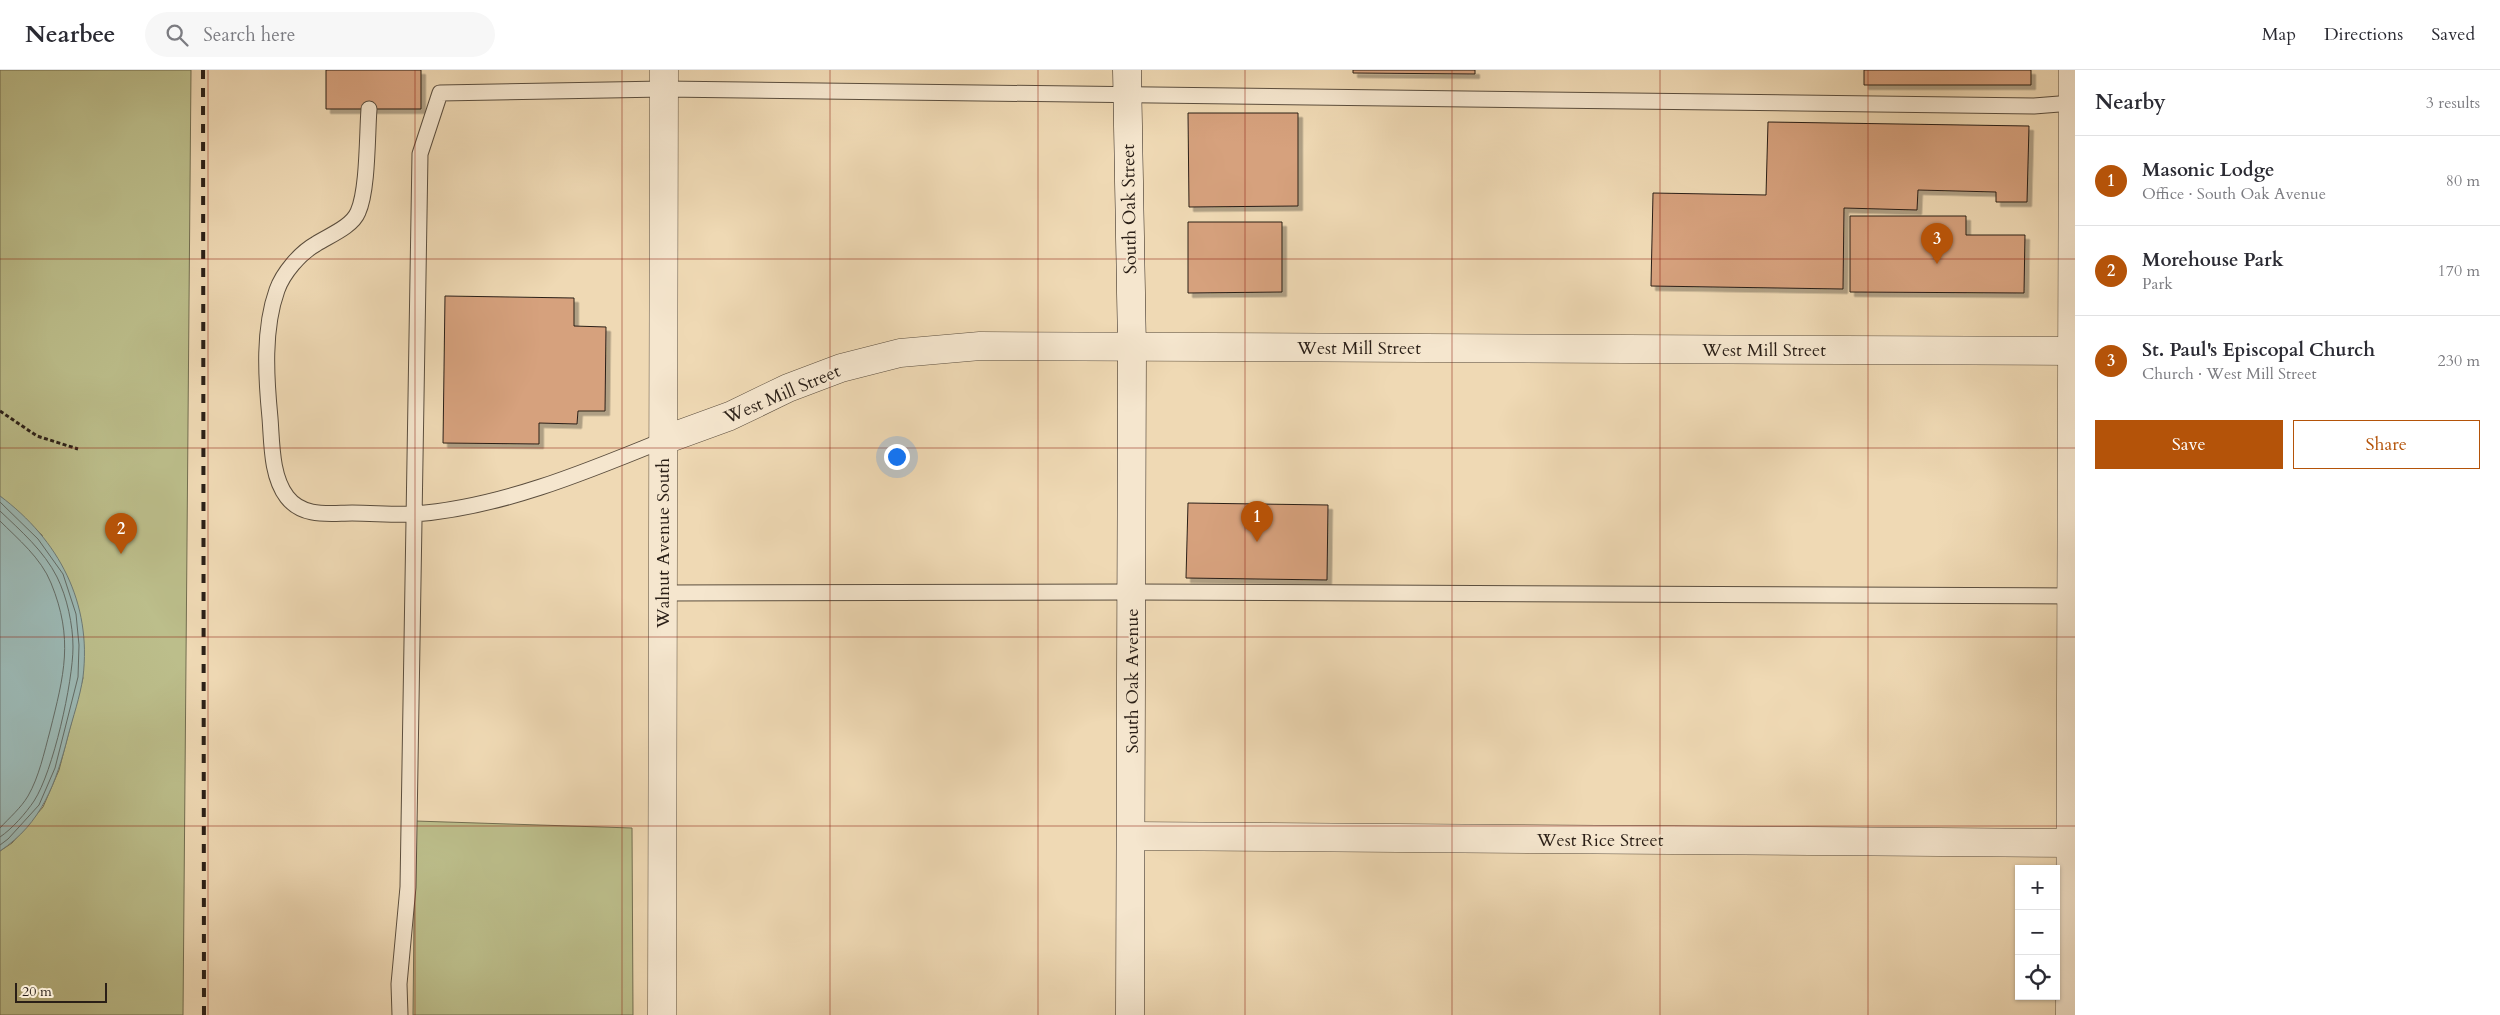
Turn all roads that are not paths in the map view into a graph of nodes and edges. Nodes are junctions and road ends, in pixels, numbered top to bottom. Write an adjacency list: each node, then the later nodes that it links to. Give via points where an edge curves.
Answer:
1 (2073, 70): 4 (street)
2 (664, 80): 3 (lane); 8 (street, Walnut Avenue South); 9 (lane, via 440,93 420,154)
3 (1127, 82): 4 (lane, via 2034,106); 6 (street, South Oak Street)
4 (2072, 103): 7 (street)
5 (369, 109): 9 (lane, via 358,213 335,234 314,244 291,266 277,289 269,317 269,408 274,460 288,499 307,513)
6 (1132, 348): 7 (street, West Mill Street); 8 (street, West Mill Street, via 980,346 900,353 841,368 788,388 730,416); 10 (street, South Oak Avenue)
7 (2073, 351): 12 (street)
8 (664, 440): 9 (lane, via 554,483 475,504); 11 (street, Walnut Avenue South)
9 (412, 514): 15 (lane, via 408,887 399,984)
10 (1132, 592): 11 (lane); 12 (lane); 13 (street, South Oak Avenue)
11 (663, 593): 16 (street, Walnut Avenue South)
12 (2073, 596): 14 (street)
13 (1131, 836): 14 (street, West Rice Street); 17 (street, South Oak Avenue)
14 (2073, 843): 18 (street)
15 (400, 1015)
16 (662, 1015)
17 (1130, 1015)
18 (2070, 1015)

